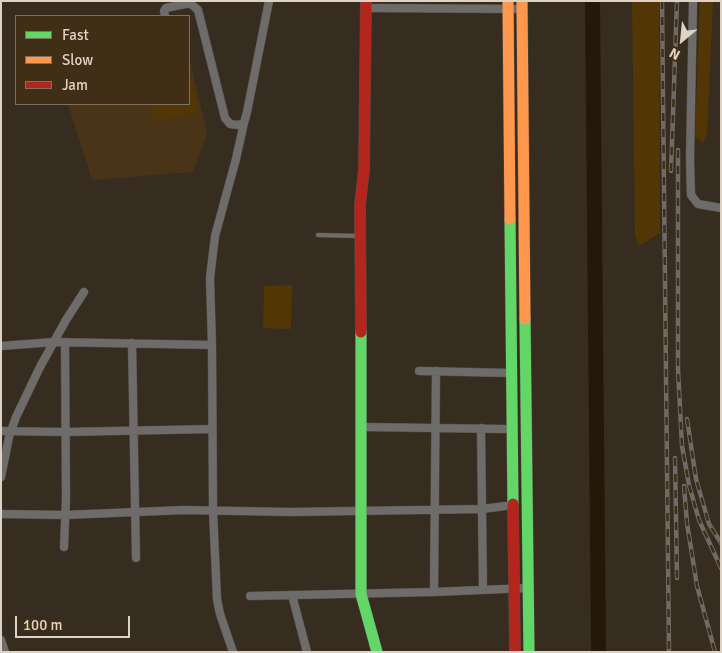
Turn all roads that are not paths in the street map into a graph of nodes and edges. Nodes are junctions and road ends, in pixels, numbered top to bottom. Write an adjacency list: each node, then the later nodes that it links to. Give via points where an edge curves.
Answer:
1 (269, 1): 7 (street)
2 (693, 1): 8 (street, via 690,195 698,204)
3 (366, 5): 4 (street); 10 (street)
4 (508, 5): 5 (street); 19 (street)
5 (522, 5): 41 (street)
6 (165, 15): 7 (street, via 166,8 185,4 191,4 198,10 226,122 238,125)
7 (244, 122): 15 (street, via 211,258)
8 (721, 208)
9 (318, 235): 10 (lane)
10 (360, 236): 20 (street)
11 (84, 292): 12 (street)
12 (54, 342): 13 (street); 16 (street); 26 (street)
13 (65, 342): 14 (street); 28 (street)
14 (132, 343): 15 (street); 27 (street)
15 (212, 345): 23 (street)
16 (1, 346)
17 (420, 371): 18 (street)
18 (436, 371): 19 (street); 21 (street)
19 (512, 373): 40 (street)
20 (362, 427): 21 (street); 33 (street)
21 (435, 428): 22 (street); 31 (street)
22 (481, 428): 24 (street); 32 (street)
23 (212, 429): 27 (street); 34 (street)
24 (504, 429)
25 (1, 431): 26 (street)
26 (11, 431): 28 (street); 29 (street)
27 (134, 431): 28 (street); 35 (street)
28 (66, 432): 37 (street)
29 (1, 477)
30 (505, 506): 32 (street)
31 (434, 509): 32 (street); 33 (street); 43 (street)
32 (482, 509): 42 (street)
33 (360, 510): 34 (street); 44 (street)
34 (214, 511): 35 (street); 49 (street, via 217,599)
35 (135, 512): 37 (street); 39 (street)
36 (1, 514): 37 (street)
37 (65, 515): 38 (street)
38 (64, 547)
39 (136, 558)
40 (514, 588): 41 (street); 42 (street); 52 (street)
41 (528, 588): 53 (street)
42 (483, 590): 43 (street)
43 (434, 592): 44 (street)
44 (361, 594): 45 (street); 51 (street)
45 (292, 595): 46 (street); 50 (street)
46 (250, 596)
47 (1, 640): 48 (street)
48 (5, 652)
49 (233, 652)
50 (307, 652)
51 (378, 652)
52 (515, 652)
53 (529, 652)

